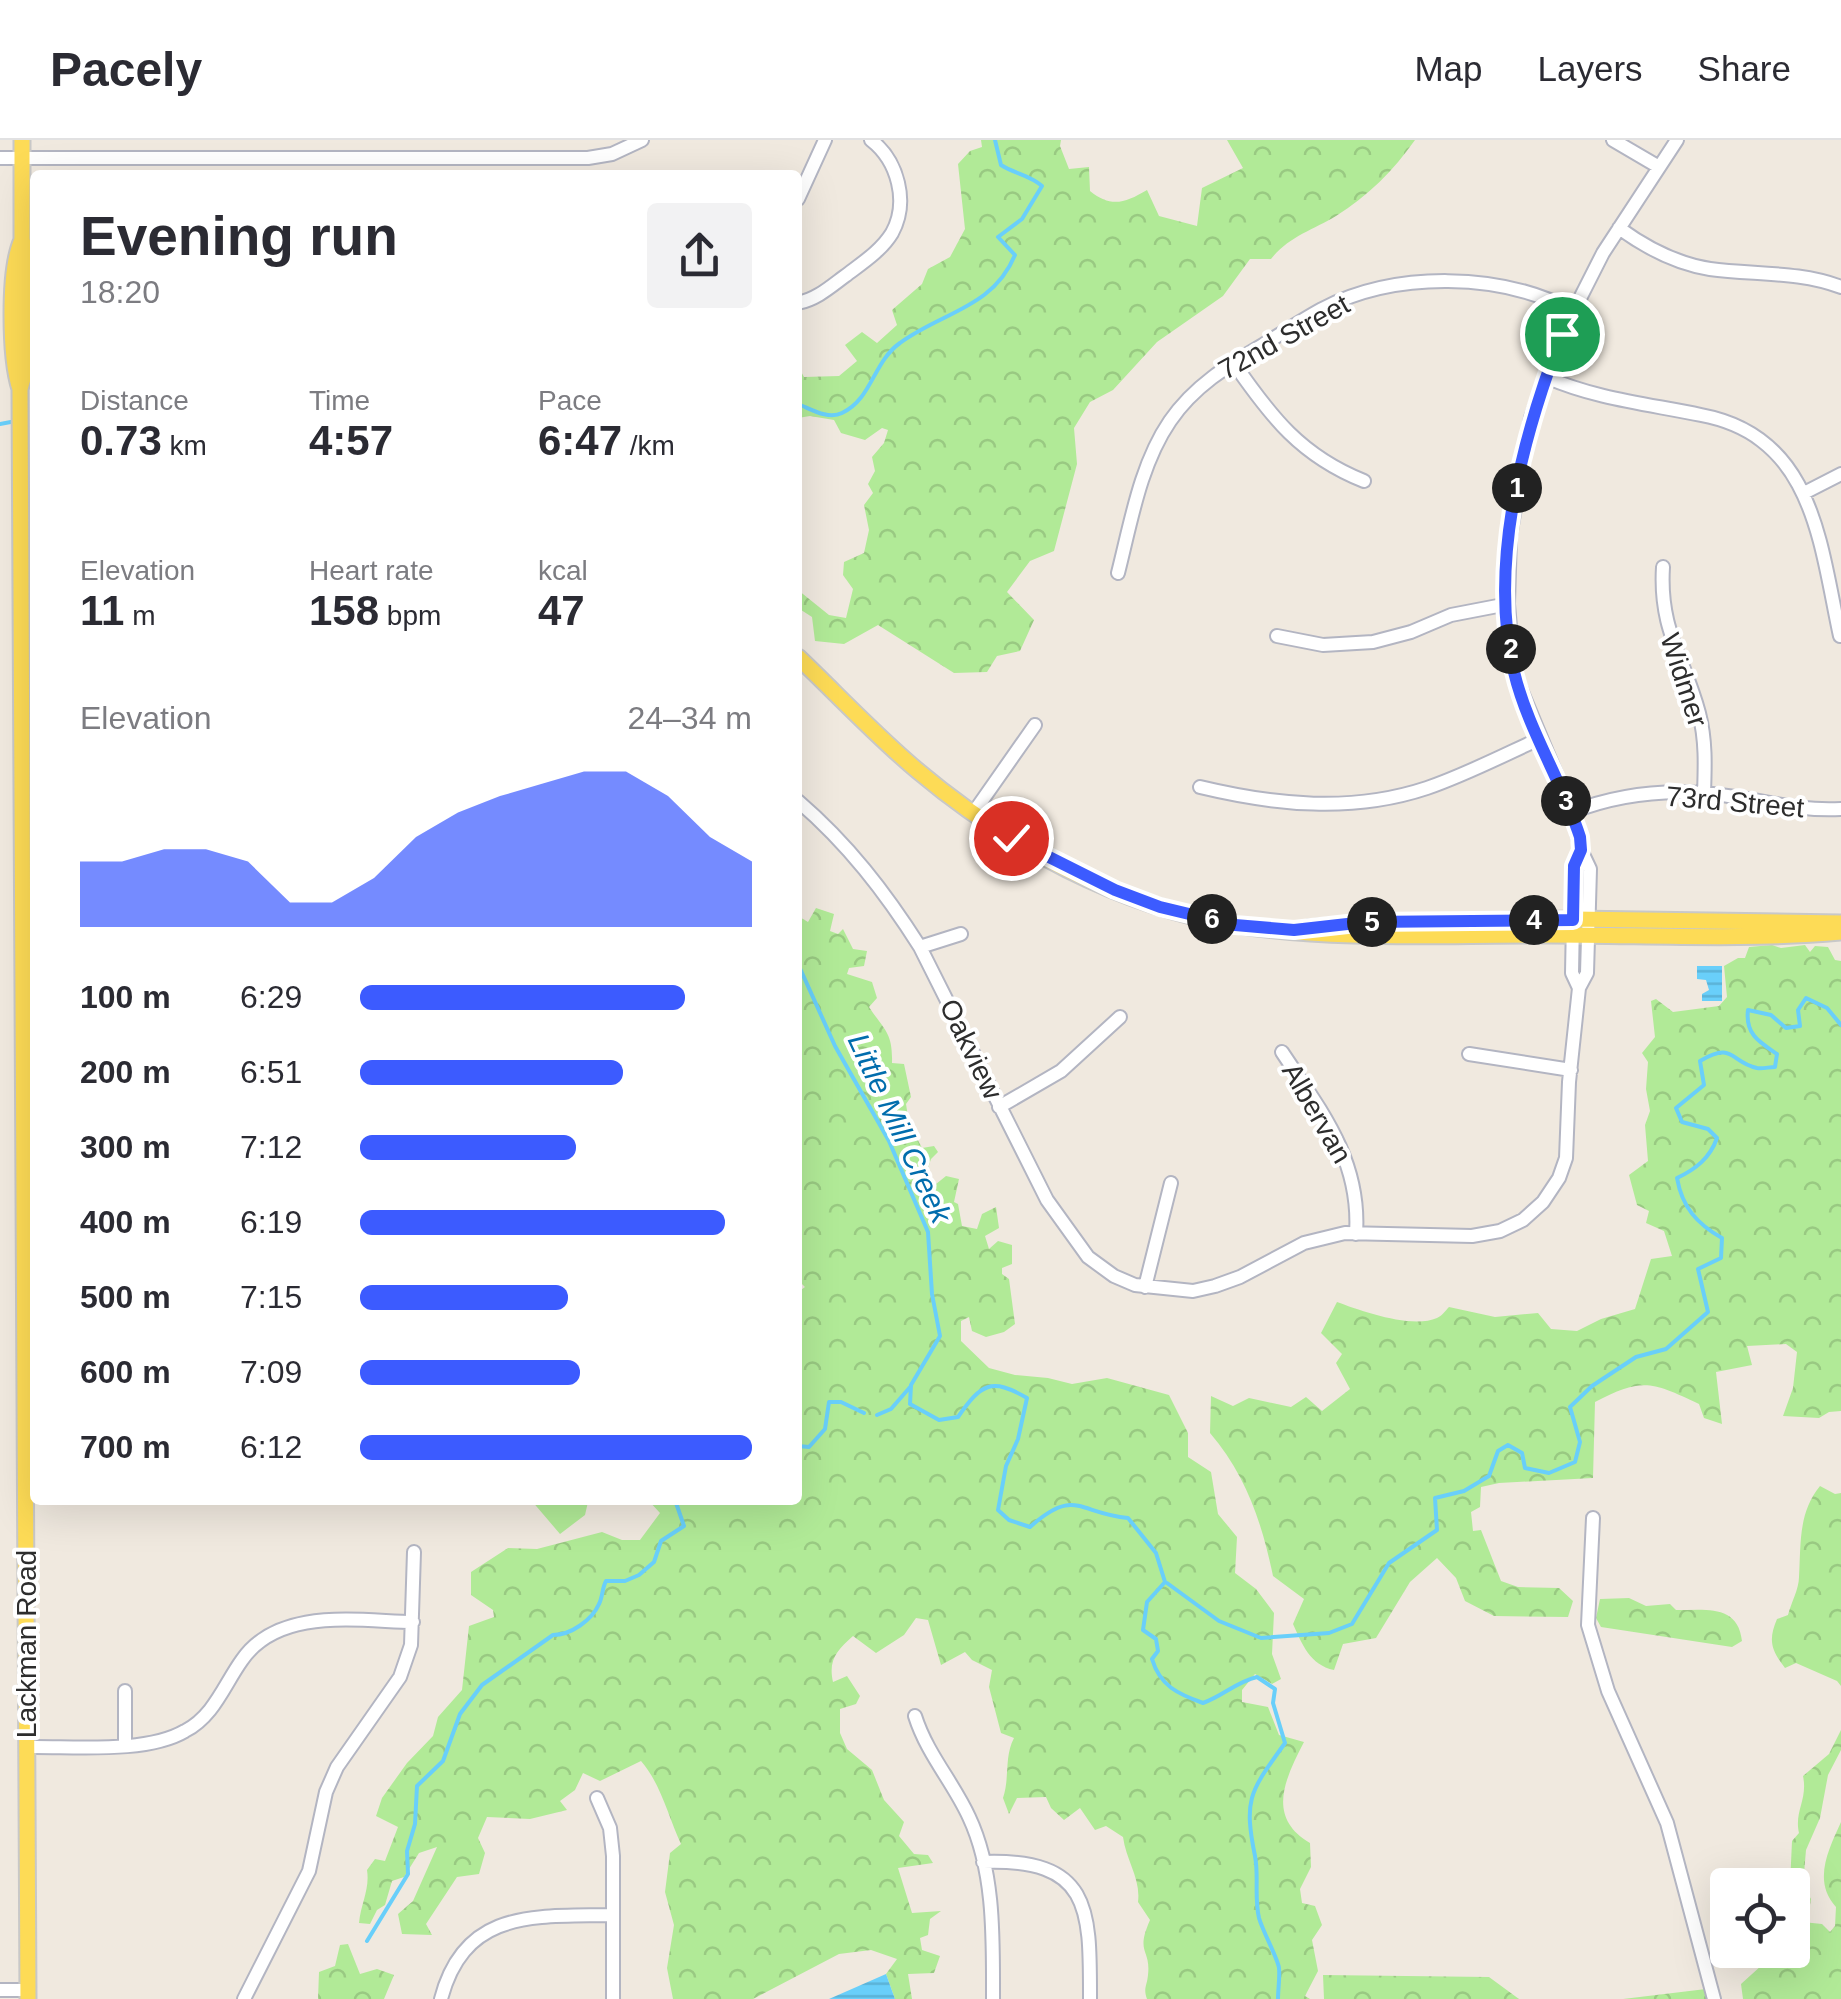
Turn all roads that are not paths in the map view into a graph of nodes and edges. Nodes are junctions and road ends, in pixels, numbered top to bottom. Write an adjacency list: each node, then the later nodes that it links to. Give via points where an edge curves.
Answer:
1 (22, 140): 8 (main road, Lackman Road)
2 (642, 140): 8 (street, via 588,158)
3 (825, 140): 10 (street)
4 (871, 140): 13 (street, via 890,159 898,186 892,233 873,255)
5 (1613, 140): 9 (street)
6 (1677, 140): 9 (street)
7 (0, 158): 8 (street)
8 (22, 158): 14 (main road, Lackman Road, via 22,240 14,256)
9 (1659, 167): 11 (street)
10 (802, 191)
11 (1618, 228): 12 (street, via 1708,269 1798,276); 15 (street)
12 (1841, 287)
13 (802, 301)
14 (19, 308): 16 (main road, Lackman Road)
15 (1573, 311): 17 (street, 72nd Street, via 1510,288 1447,281 1383,288 1323,308); 18 (street)
16 (19, 331): 32 (main road, Lackman Road, via 13,368 20,389)
17 (1234, 362): 20 (street, via 1296,442); 23 (street, 72nd Street, via 1194,390 1158,440)
18 (1546, 377): 21 (street, via 1609,398 1722,420 1768,445); 24 (street, via 1518,476)
19 (1841, 474): 21 (street)
20 (1364, 481)
21 (1804, 492): 26 (street)
22 (1664, 567): 31 (street, Widmer, via 1664,618 1704,737)
23 (1118, 572)
24 (1508, 604): 25 (street, via 1373,642 1324,644); 29 (street, via 1514,674)
25 (1278, 636)
26 (1840, 636)
27 (802, 660): 35 (main road, via 919,772)
28 (1034, 725): 35 (street)
29 (1540, 739): 30 (street, via 1424,789 1358,803 1281,802); 36 (street)
30 (1200, 787)
31 (1704, 793): 34 (street, 73rd Street); 36 (street, 73rd Street, via 1634,795)
32 (29, 796): 56 (main road, Lackman Road)
33 (802, 806): 41 (street, Oakview, via 870,871)
34 (1841, 809)
35 (974, 812): 38 (main road, via 1067,868 1160,907 1235,925 1328,935)
36 (1572, 812): 38 (street, via 1590,869)
37 (1841, 924): 38 (main road)
38 (1581, 927): 39 (main road); 45 (street, via 1572,973 1578,988)
39 (1841, 932)
40 (961, 934): 41 (street)
41 (920, 947): 46 (street, Oakview)
42 (1120, 1017): 46 (street, via 1061,1071)
43 (1282, 1052): 48 (street, Albervan, via 1344,1150)
44 (1469, 1054): 45 (street)
45 (1570, 1070): 48 (street, via 1566,1158 1543,1202 1522,1220 1472,1236)
46 (1000, 1107): 49 (street, Oakview, via 1047,1200 1088,1258)
47 (1171, 1183): 49 (street)
48 (1356, 1234): 49 (street, via 1304,1244 1215,1286)
49 (1145, 1287)
50 (1593, 1518): 67 (street, via 1588,1624 1608,1691 1667,1823)
51 (414, 1552): 52 (street)
52 (413, 1622): 55 (street, via 300,1623 269,1635 244,1656 210,1712 186,1731 156,1743); 62 (street, via 400,1677 337,1767 309,1871)
53 (124, 1691): 55 (street)
54 (915, 1716): 58 (street, via 968,1815)
55 (124, 1744): 56 (street)
56 (27, 1747): 61 (main road, Lackman Road)
57 (596, 1798): 59 (street, via 612,1840)
58 (983, 1862): 65 (street, via 994,1938); 66 (street, via 1042,1866 1079,1896 1090,1928)
59 (613, 1915): 63 (street, via 534,1916 496,1927 462,1956); 64 (street)
60 (0, 1990): 61 (street)
61 (28, 1995)
62 (244, 1999)
63 (441, 1999)
64 (613, 1999)
65 (993, 1999)
66 (1090, 1999)
67 (1714, 1999)

